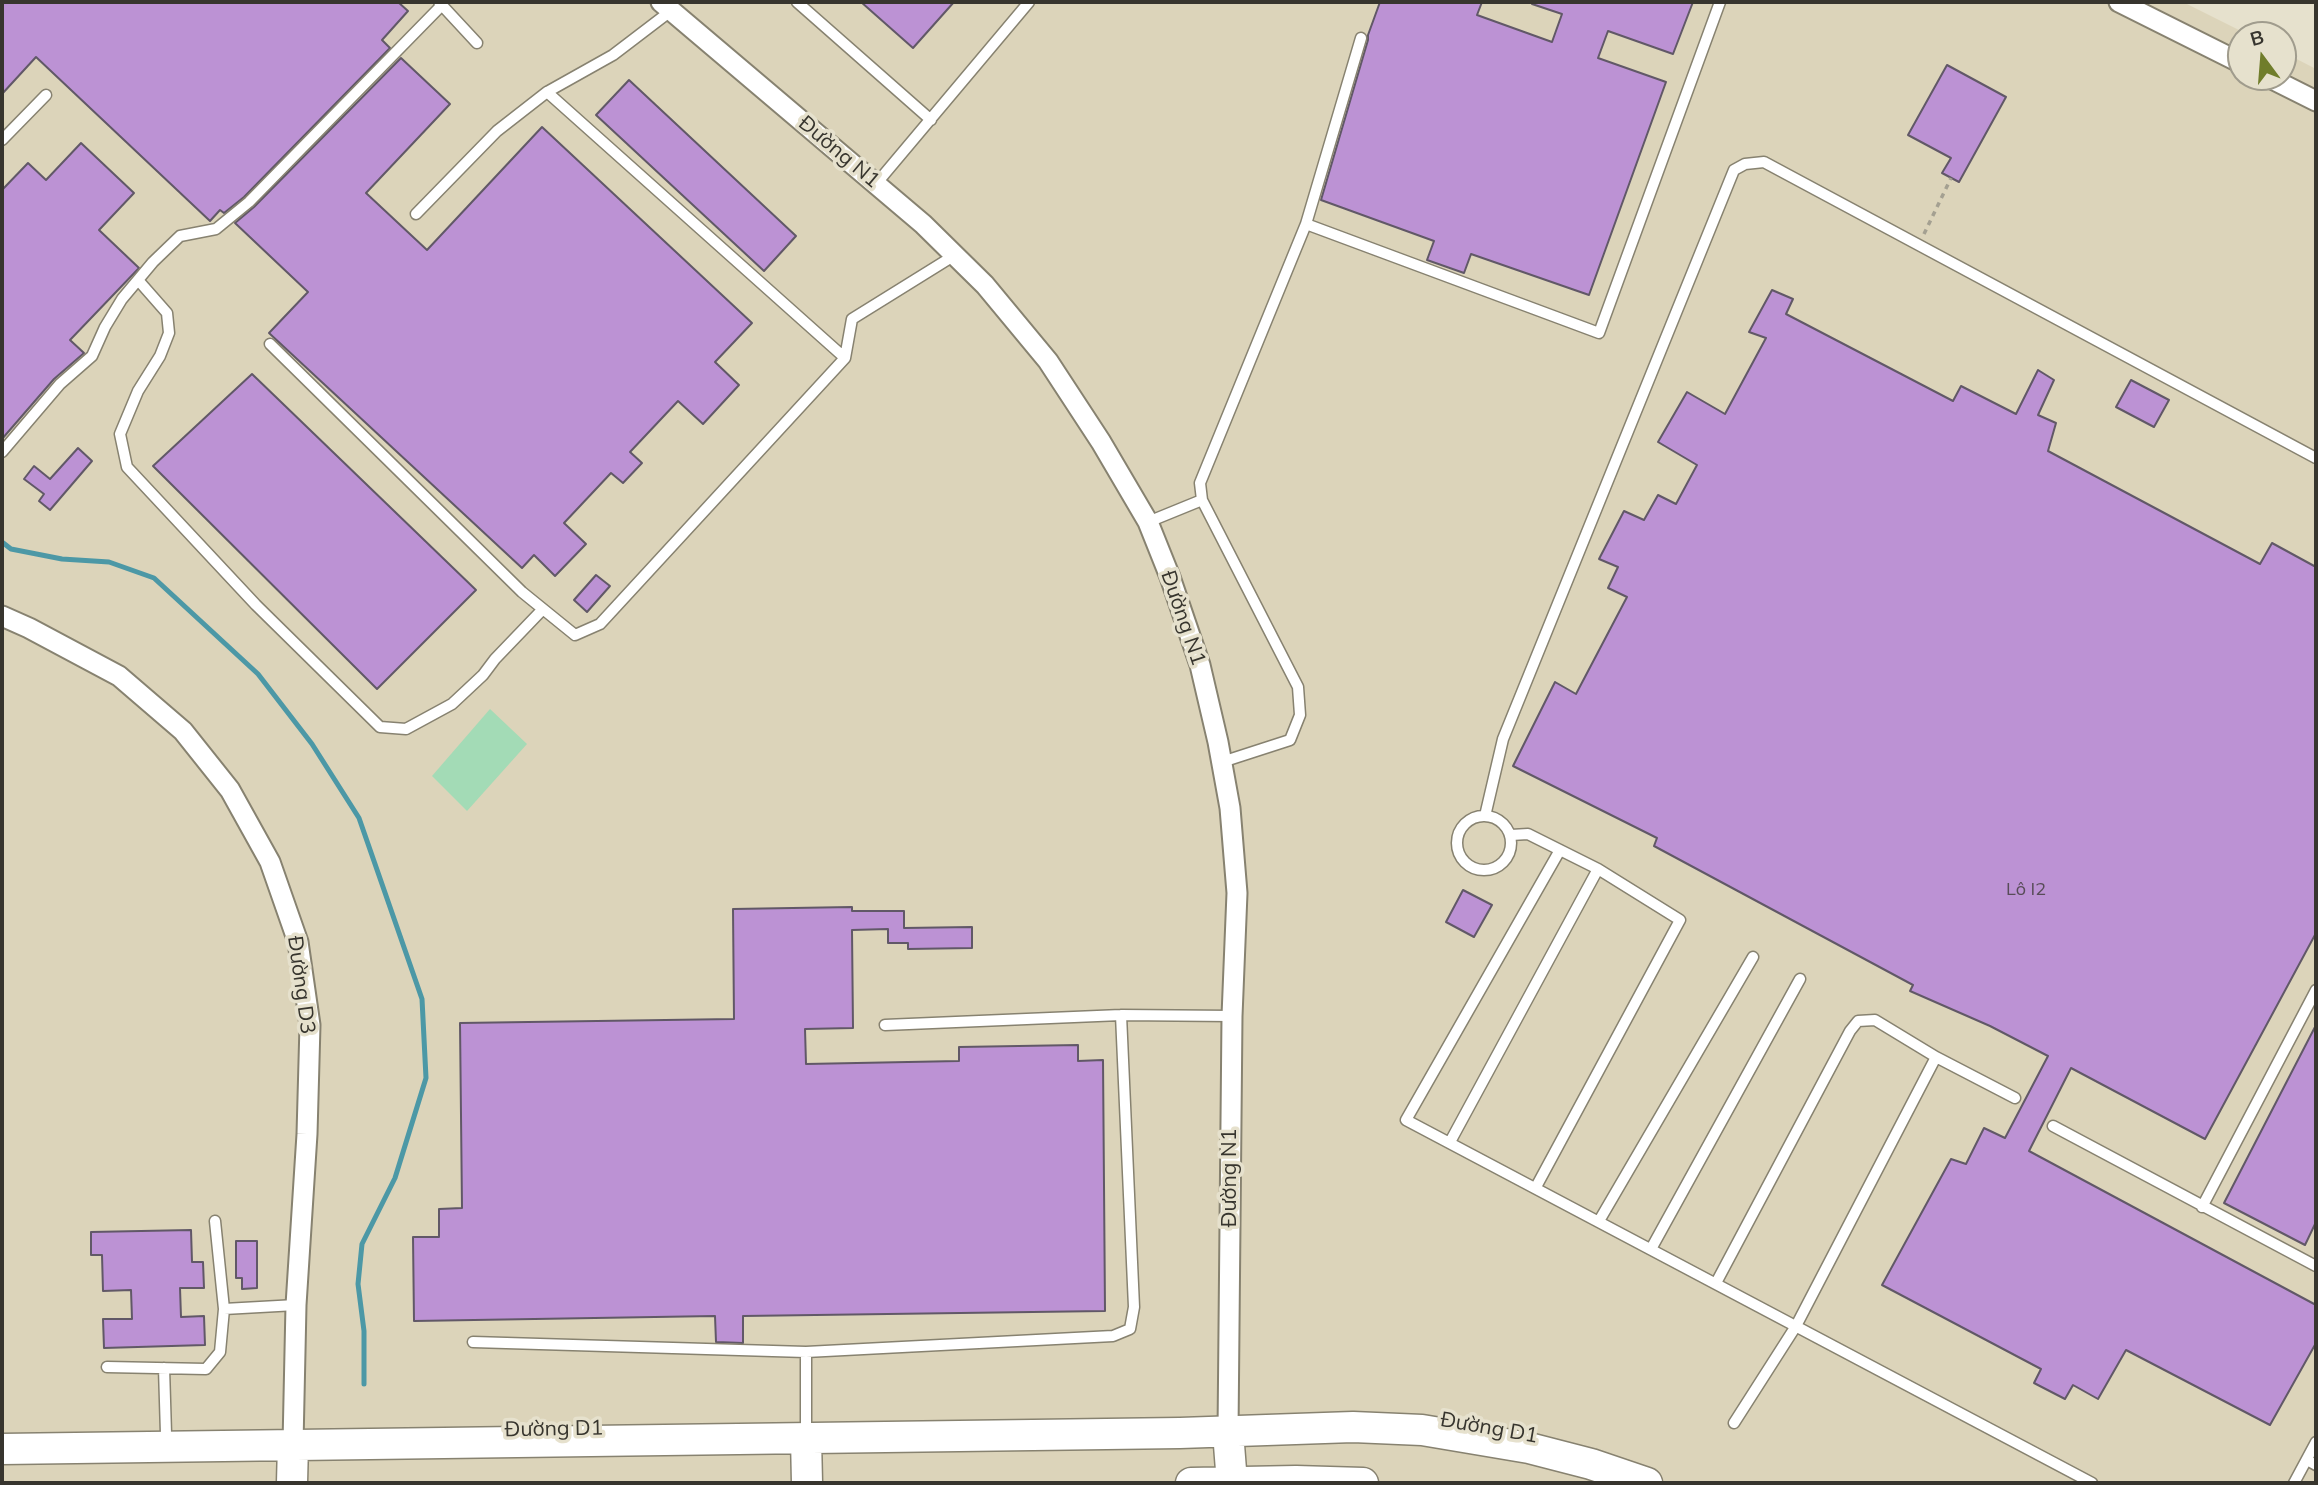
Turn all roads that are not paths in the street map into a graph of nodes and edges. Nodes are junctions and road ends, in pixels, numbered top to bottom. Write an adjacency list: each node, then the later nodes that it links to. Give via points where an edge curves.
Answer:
1 (797, 2): 14 (lane)
2 (1029, 2): 14 (lane)
3 (1720, 2): 18 (lane, via 1599,333)
4 (2119, 2): 9 (street)
5 (440, 4): 8 (lane); 20 (lane, via 249,202 216,229 180,236)
6 (667, 6): 11 (lane, via 613,55); 16 (street, Đường N1)
7 (1361, 38): 18 (lane)
8 (477, 43)
9 (2227, 56)
10 (2295, 91): 13 (street)
11 (547, 92): 17 (lane, via 497,131); 22 (lane)
12 (46, 95): 15 (lane)
13 (2316, 102)
14 (931, 120): 16 (lane)
15 (2, 140)
16 (876, 184): 19 (street, Đường N1)
17 (416, 214)
18 (1306, 223): 25 (lane, via 1200,483)
19 (955, 255): 22 (lane, via 852,319); 26 (street, Đường N1, via 1048,362)
20 (138, 280): 23 (lane, via 105,327 92,356 60,384); 27 (lane, via 167,313 169,333 120,434 127,467 256,605 380,727 406,729 452,704)
21 (270, 344): 27 (lane)
22 (845, 358): 27 (lane, via 600,624 575,635)
23 (2, 452)
24 (2316, 458): 30 (lane, via 1765,162 1745,164 1734,170 1503,740)
25 (1202, 500): 26 (lane); 29 (lane, via 1298,687 1300,715 1290,740)
26 (1148, 522): 29 (street, Đường N1, via 1200,665)
27 (543, 609)
28 (2, 616): 51 (street, Đường D3, via 119,676 183,731 230,790 270,862 298,942 310,1025)
29 (1222, 762): 38 (street, Đường N1, via 1237,893)
30 (1485, 816): 31 (lane, via 1501,821); 31 (lane, via 1469,821 1458,835 1458,852 1468,866 1484,871 1500,866 1511,852)
31 (1511, 835): 32 (lane, via 1528,834)
32 (1560, 850): 33 (lane); 43 (lane, via 1406,1120)
33 (1598, 869): 43 (lane); 44 (lane, via 1680,920)
34 (1752, 957): 47 (lane)
35 (1800, 979): 48 (lane)
36 (2316, 990): 45 (lane)
37 (1121, 1015): 38 (lane); 39 (lane); 55 (lane, via 1134,1307 1130,1329 1113,1336)
38 (1231, 1016): 60 (street, Đường N1)
39 (885, 1025)
40 (1936, 1057): 41 (lane); 50 (lane, via 1875,1020 1858,1020); 53 (lane)
41 (2015, 1098)
42 (2053, 1126): 45 (lane)
43 (1450, 1142): 44 (lane)
44 (1536, 1187): 47 (lane)
45 (2202, 1207): 49 (lane)
46 (215, 1221): 52 (lane)
47 (1599, 1221): 48 (lane)
48 (1651, 1249): 50 (lane)
49 (2316, 1266)
50 (1716, 1283): 53 (lane)
51 (296, 1305): 52 (lane); 65 (street, Đường D3)
52 (224, 1309): 57 (lane, via 220,1352 206,1369)
53 (1796, 1326): 58 (lane); 77 (lane)
54 (474, 1342): 55 (lane)
55 (806, 1352): 63 (lane)
56 (107, 1367): 57 (lane)
57 (164, 1368): 61 (lane)
58 (1734, 1423)
59 (1304, 1430): 60 (main road, Đường D1); 75 (main road, Đường D1, via 1422,1430 1530,1448); 76 (main road, Đường D1, via 1329,1415 1396,1415 1490,1424 1609,1456 1659,1473)
60 (1228, 1432): 63 (main road, Đường D1); 73 (main road)
61 (166, 1434): 62 (main road, Đường D1); 66 (main road, Đường D1)
62 (2, 1436)
63 (806, 1438): 65 (main road, Đường D1, via 741,1439 713,1425 699,1425 411,1432 365,1445); 71 (main road)
64 (2316, 1442): 68 (lane)
65 (293, 1444): 66 (main road, Đường D1); 70 (main road)
66 (199, 1445): 67 (main road, Đường D1)
67 (2, 1448)
68 (2311, 1462): 78 (lane)
69 (1299, 1482): 73 (main road); 74 (main road)
70 (292, 1483)
71 (807, 1483)
72 (1191, 1483): 73 (main road)
73 (1231, 1483)
74 (1363, 1483)
75 (1647, 1483)
76 (1668, 1483)
77 (2092, 1483)
78 (2294, 1483)

